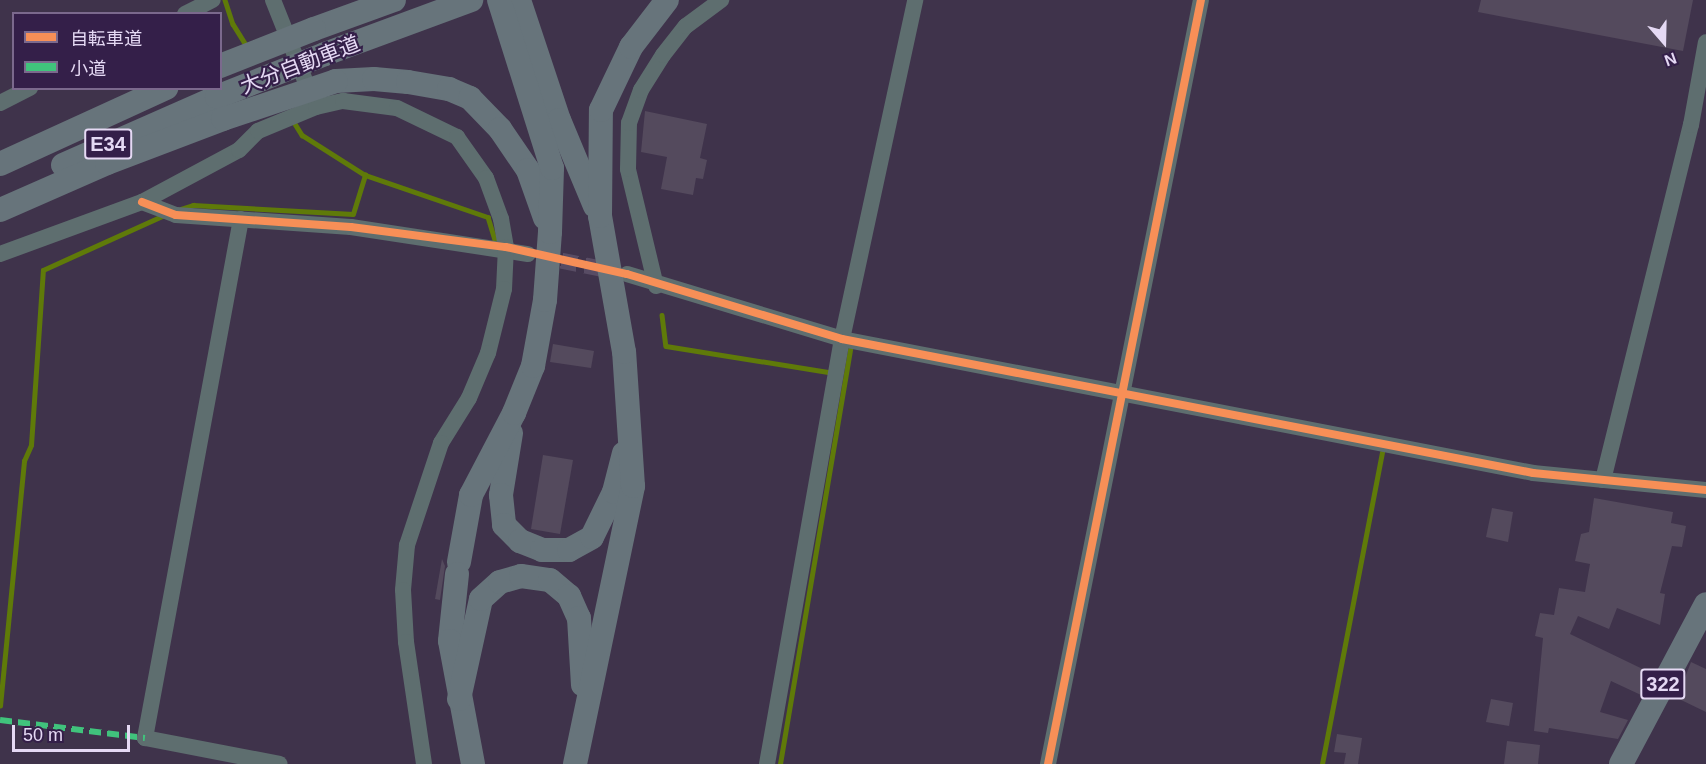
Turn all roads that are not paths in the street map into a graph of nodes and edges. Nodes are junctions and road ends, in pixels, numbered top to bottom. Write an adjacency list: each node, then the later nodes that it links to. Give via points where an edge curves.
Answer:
1 (213, 0): 12 (street)
2 (273, 0): 20 (street)
3 (346, 0): 13 (highway)
4 (394, 0): 13 (highway, 大分自動車道)
5 (499, 0): 28 (highway, via 552,168)
6 (519, 0): 26 (highway, via 559,120)
7 (667, 0): 26 (highway, via 631,47 602,110)
8 (721, 0): 33 (street, via 686,26 663,55 641,90 629,123 628,170)
9 (915, 0): 34 (street)
10 (1202, 0): 35 (street)
11 (467, 2): 21 (highway, 大分自動車道 / E34, bridge, via 325,54)
12 (189, 12)
13 (312, 23): 15 (highway); 16 (highway, 大分自動車道, bridge)
14 (1706, 42): 38 (street, via 1691,125)
15 (222, 59)
16 (222, 65)
17 (26, 90): 19 (street)
18 (162, 90): 22 (highway, E34)
19 (0, 103)
20 (316, 107): 24 (street, via 258,131 239,150); 29 (street, via 343,101 397,108 457,137 486,178)
21 (220, 108): 23 (highway, 大分自動車道 / E34); 25 (highway); 28 (highway, bridge, via 336,81 374,79 449,90 470,98 500,129 528,170)
22 (0, 164)
23 (0, 195)
24 (142, 202): 27 (street, via 176,215); 30 (street)
25 (0, 210)
26 (600, 216): 37 (highway, via 624,352)
27 (241, 219): 29 (street, via 351,227); 43 (street, via 145,738)
28 (550, 231): 36 (highway, via 545,300 533,366)
29 (506, 247): 31 (street); 44 (street, via 504,289 488,354 469,398 441,443 407,545 403,590 406,642)
30 (0, 254)
31 (528, 254)
32 (627, 274): 33 (street)
33 (656, 285): 34 (street)
34 (842, 339): 35 (street); 47 (street)
35 (1121, 394): 38 (street, via 1533,473); 48 (street)
36 (514, 413): 37 (highway, via 501,495 504,525 520,541 542,550 569,550 592,537 614,492); 41 (highway, via 471,495 450,641)
37 (629, 434): 42 (highway, via 633,486)
38 (1603, 480): 39 (street)
39 (1706, 490)
40 (1706, 604): 49 (highway, 322)
41 (459, 699): 42 (highway, via 481,599 500,582 521,576 550,580 569,596 579,618); 45 (highway)
42 (584, 711): 46 (highway)
43 (280, 764)
44 (424, 764)
45 (473, 764)
46 (575, 764)
47 (767, 764)
48 (1048, 764)
49 (1621, 764)

